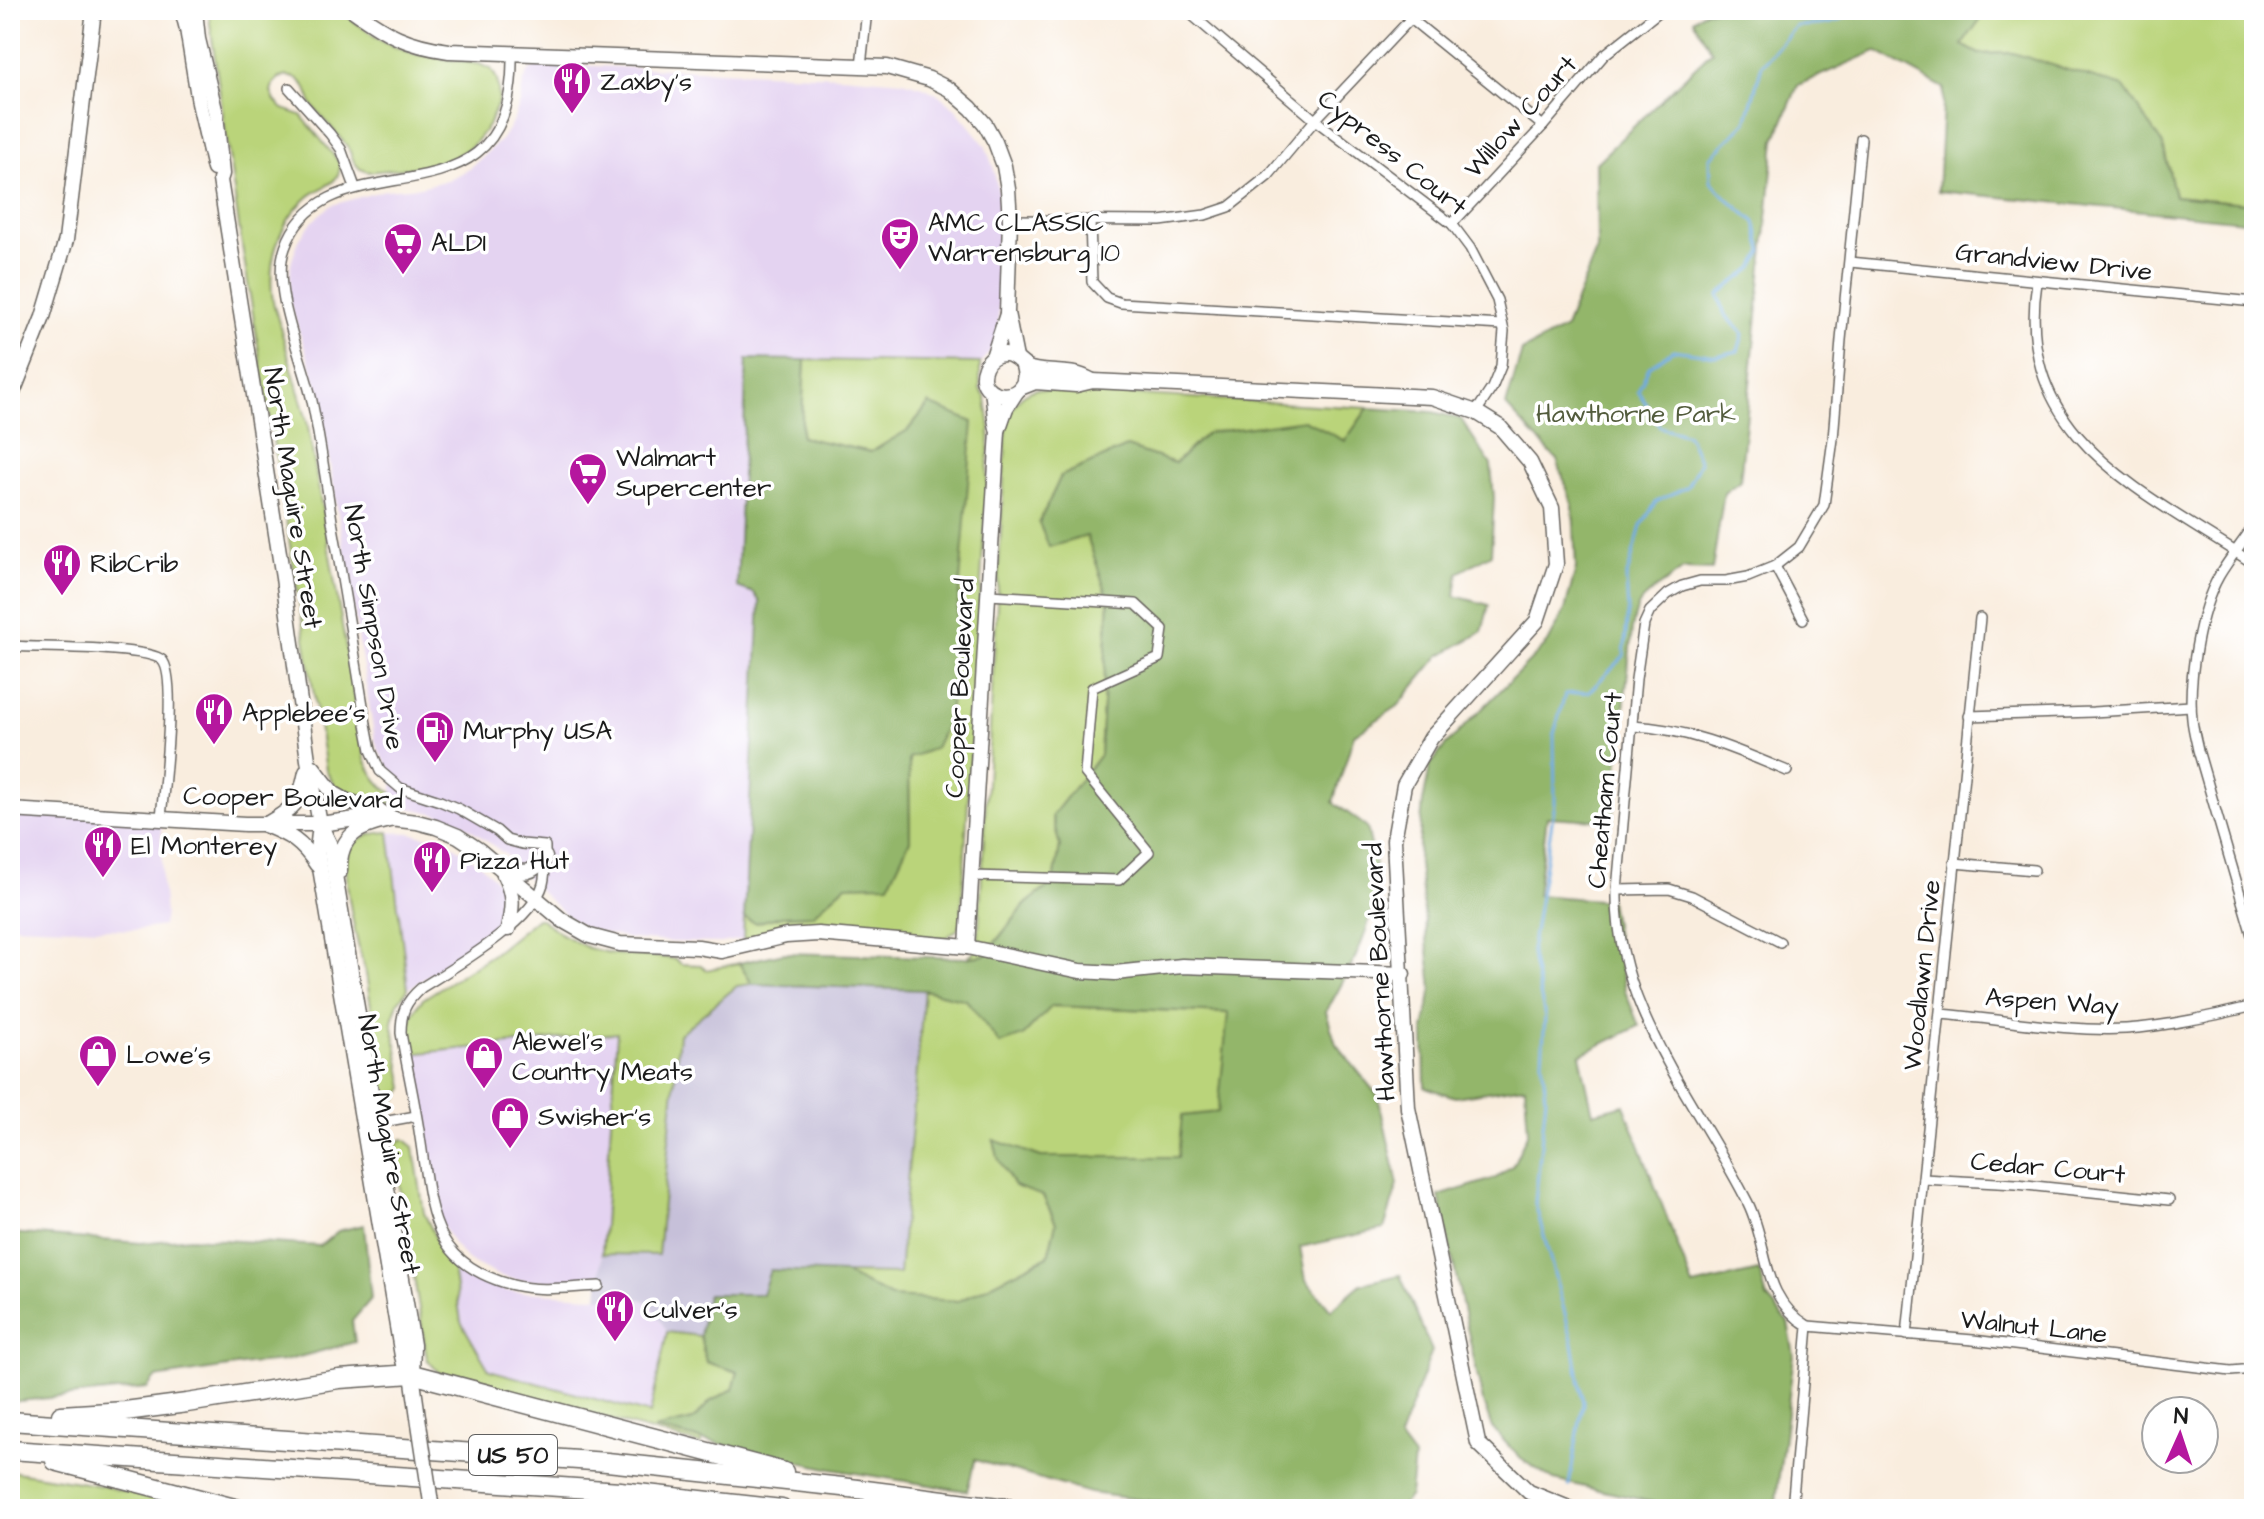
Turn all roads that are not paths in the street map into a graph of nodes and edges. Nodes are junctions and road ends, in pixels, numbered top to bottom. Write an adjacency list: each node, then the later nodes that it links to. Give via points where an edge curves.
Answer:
1 (94, 10): 32 (street, via 66,240)
2 (182, 10): 17 (street, North Maguire Street)
3 (195, 10): 17 (street, North Maguire Street, via 216,114)
4 (353, 10): 11 (street, via 396,38 421,47)
5 (867, 10): 12 (street)
6 (1400, 10): 10 (street)
7 (1419, 10): 10 (street)
8 (1661, 10): 15 (street, Willow Court, via 1604,55)
9 (1188, 11): 14 (street, Cypress Court)
10 (1411, 19): 14 (street); 15 (street)
11 (512, 54): 12 (street); 18 (street, North Simpson Drive, via 506,112 474,154 444,171)
12 (861, 66): 19 (street, via 929,79 971,108 985,124 1004,166)
13 (289, 88): 18 (street, via 341,149)
14 (1315, 120): 20 (street, via 1268,176 1229,207 1183,219); 21 (street, Cypress Court)
15 (1543, 126): 21 (street, Willow Court)
16 (1861, 139): 22 (street, Cheatham Court)
17 (220, 180): 46 (street, North Maguire Street)
18 (355, 187): 53 (street, North Simpson Drive, via 305,215 285,247 282,263 283,294 318,433 371,750 380,771 400,788 459,809 507,840 545,846)
19 (1010, 220): 20 (street); 25 (street)
20 (1090, 220): 26 (street, via 1092,282 1107,298 1121,303)
21 (1452, 224): 26 (street, Cypress Court, via 1485,275)
22 (1850, 262): 23 (street, Grandview Drive); 38 (street, Cheatham Court, via 1824,505 1799,547)
23 (2037, 282): 24 (street, Grandview Drive); 36 (street, via 2034,339 2042,373 2075,434 2122,477)
24 (2254, 302)
25 (1007, 313): 27 (street); 28 (street)
26 (1502, 325): 33 (street, Cypress Court, via 1501,366)
27 (993, 357): 28 (street, via 1005,354); 31 (street, via 983,374)
28 (1019, 362): 29 (street, Hawthorne Boulevard); 30 (street, via 1025,377)
29 (1093, 381): 30 (street, Hawthorne Boulevard, via 1035,382); 33 (street, Hawthorne Boulevard, via 1432,397)
30 (1019, 389): 31 (street, via 1005,396); 34 (street, Cooper Boulevard)
31 (992, 392): 34 (street, Cooper Boulevard)
32 (10, 400)
33 (1476, 412): 66 (street, Hawthorne Boulevard, via 1500,427 1530,462 1552,508 1556,564 1537,621 1431,738 1404,785 1394,840)
34 (998, 431): 39 (street, Cooper Boulevard)
35 (2254, 525): 36 (street)
36 (2236, 552): 37 (street); 43 (street, via 2209,596)
37 (2254, 564)
38 (1775, 566): 41 (street); 45 (street, Cheatham Court, via 1748,577 1682,586 1656,603 1644,624)
39 (989, 595): 58 (street, Cooper Boulevard); 58 (street, via 1136,604 1163,629 1159,658 1092,688 1085,773 1149,852 1119,880)
40 (1980, 618): 44 (street, Woodlawn Drive)
41 (1803, 619)
42 (10, 646): 49 (street, via 133,652 161,659 169,676)
43 (2191, 706): 44 (street); 64 (street, via 2198,750)
44 (1969, 716): 54 (street, Woodlawn Drive)
45 (1632, 726): 47 (street, via 1708,740); 59 (street, Cheatham Court)
46 (308, 760): 50 (street, via 333,793); 51 (street, North Maguire Street); 52 (street, via 293,809)
47 (1787, 771)
48 (10, 810): 49 (street, Cooper Boulevard)
49 (161, 818): 52 (street, Cooper Boulevard)
50 (394, 819): 51 (street, Cooper Boulevard); 55 (street, Cooper Boulevard, via 458,836); 61 (street, via 365,825 344,845)
51 (320, 824): 52 (street, Cooper Boulevard); 56 (street, North Maguire Street); 61 (street, North Maguire Street, via 330,845)
52 (265, 825): 56 (street, via 291,836)
53 (545, 857): 55 (street, via 523,873); 60 (street, via 543,885)
54 (1954, 863): 57 (street); 68 (street, Woodlawn Drive)
55 (501, 867): 60 (street, Cooper Boulevard); 62 (street, via 512,895)
56 (320, 869): 77 (street, North Maguire Street, via 402,1356)
57 (2034, 870)
58 (973, 876): 65 (street, Cooper Boulevard)
59 (1617, 890): 63 (street, via 1669,889 1692,896); 74 (street, Cheatham Court, via 1625,961 1650,1027 1750,1207 1778,1298)
60 (536, 898): 62 (street); 65 (street, Cooper Boulevard, via 590,936 620,944 722,951 818,934)
61 (339, 899): 70 (street, North Maguire Street)
62 (508, 929): 69 (street, via 421,988 405,1006 401,1033)
63 (1780, 942)
64 (2254, 942)
65 (967, 947): 66 (street, Cooper Boulevard, via 1080,971 1182,966)
66 (1403, 974): 85 (street, Hawthorne Boulevard, via 1408,1108 1478,1443 1529,1492)
67 (2254, 1006): 68 (street, Aspen Way, via 2127,1029)
68 (1941, 1014): 71 (street, Woodlawn Drive)
69 (416, 1116): 70 (street); 73 (street, via 431,1213 454,1254 482,1275 514,1286)
70 (377, 1123): 77 (street, North Maguire Street, via 413,1345)
71 (1923, 1179): 72 (street, Cedar Court); 75 (street, Woodlawn Drive)
72 (2169, 1200)
73 (599, 1286)
74 (1808, 1326): 75 (street, Walnut Lane); 86 (street)
75 (1907, 1335): 76 (street, Walnut Lane, via 2231,1371)
76 (2254, 1369)
77 (412, 1374): 78 (highway, via 339,1379 125,1411); 80 (highway); 82 (street, North Maguire Street, bridge)
78 (10, 1420): 80 (highway, US 50, via 607,1462)
79 (12, 1450): 81 (highway); 83 (highway, US 50, via 620,1491)
80 (842, 1487): 84 (highway, US 50)
81 (238, 1509)
82 (432, 1509)
83 (782, 1509)
84 (1014, 1509)
85 (1571, 1509)
86 (1792, 1509)

